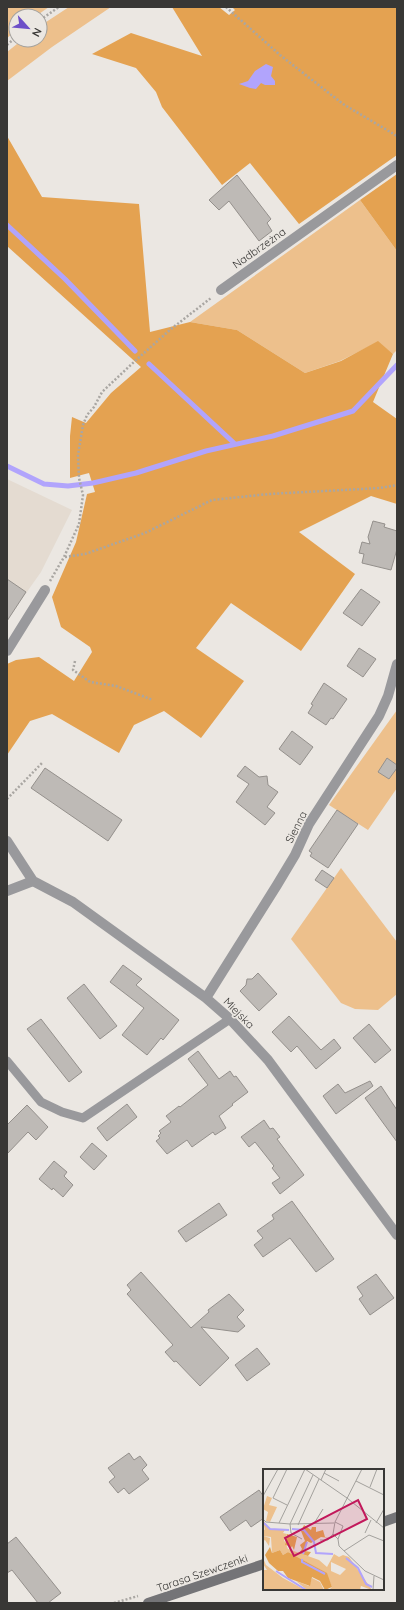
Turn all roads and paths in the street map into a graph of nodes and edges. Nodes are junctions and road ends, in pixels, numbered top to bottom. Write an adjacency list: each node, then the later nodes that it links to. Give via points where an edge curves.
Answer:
1 (59, 7): 3 (path)
2 (226, 7): 4 (path, via 280,55 343,104)
3 (48, 15)
4 (397, 136)
5 (397, 165): 6 (street, Nadbrzeżna)
6 (221, 290): 8 (path, via 171,329 102,392 87,415 78,455 83,495 79,524)
7 (397, 485): 8 (path, via 212,500 145,533 85,554)
8 (64, 557): 9 (path)
9 (45, 590): 10 (street)
10 (7, 651)
11 (75, 661): 13 (path, via 73,670 90,682 116,686)
12 (396, 670): 19 (street, Sienna, via 379,716 309,824 295,855)
13 (153, 700)
14 (43, 762): 15 (path)
15 (7, 799)
16 (7, 841): 17 (street)
17 (33, 881): 18 (street); 19 (street, Miejska, via 73,902)
18 (7, 891)
19 (206, 998): 20 (street, Miejska)
20 (230, 1019): 21 (lane, via 83,1118 41,1102); 22 (street, Miejska, via 268,1060)
21 (7, 1061)
22 (397, 1236)
23 (397, 1517): 24 (street)
24 (384, 1522)
25 (263, 1564): 26 (street, Tarasa Szewczenki)
26 (148, 1603)

